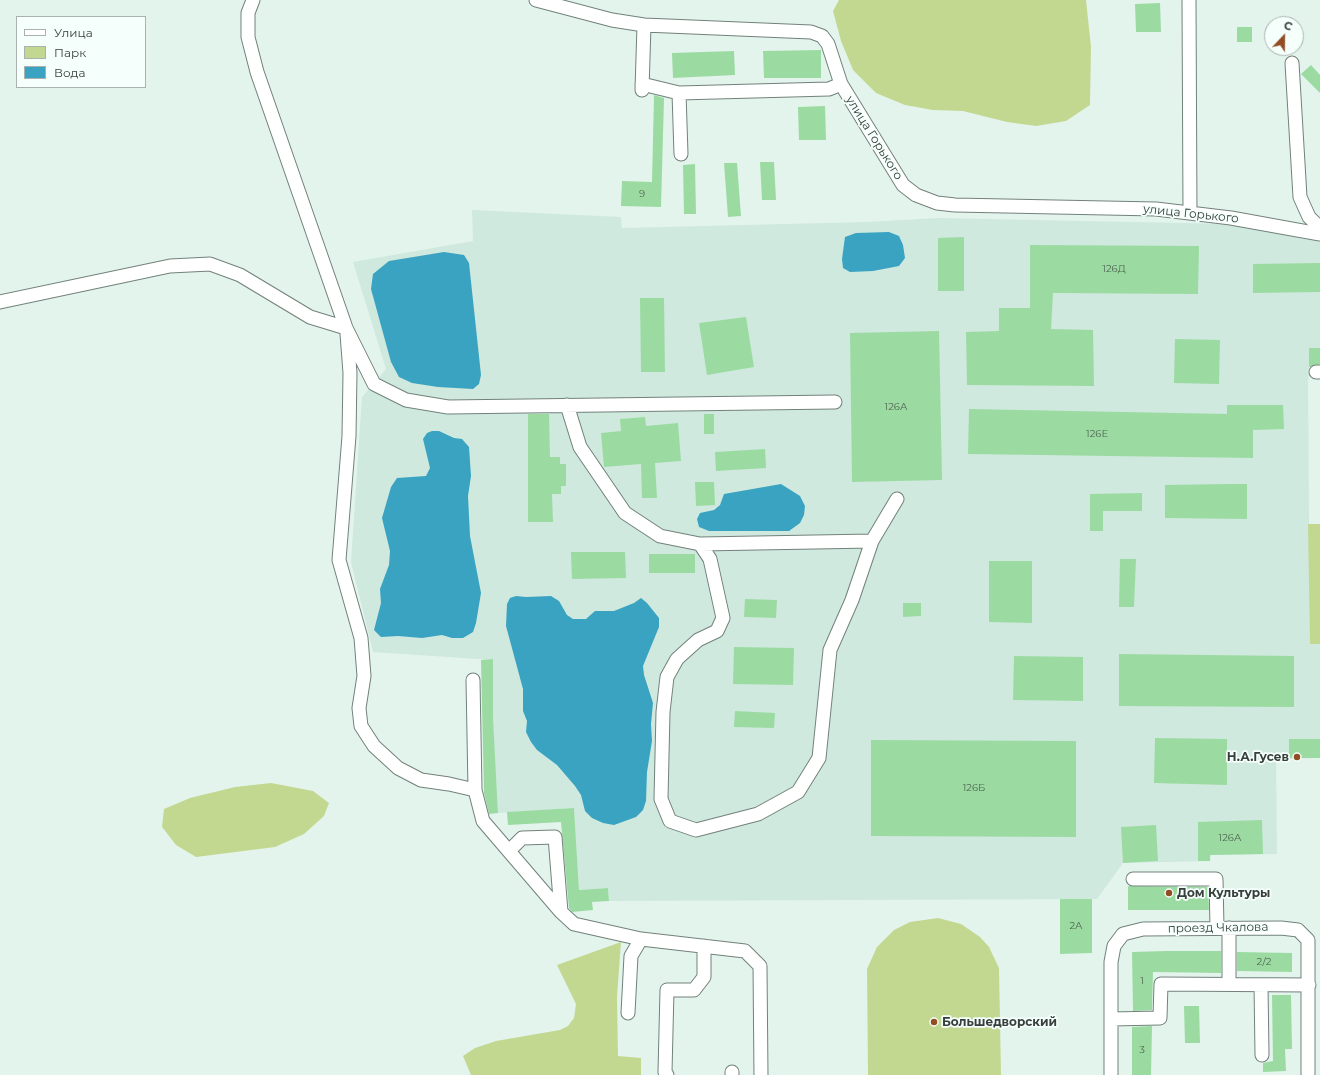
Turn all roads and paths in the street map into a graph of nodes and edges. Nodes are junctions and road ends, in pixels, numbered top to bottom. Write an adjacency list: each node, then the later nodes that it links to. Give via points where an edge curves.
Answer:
1 (253, 0): 13 (street, via 248,13 248,37 257,72)
2 (536, 0): 4 (street, улица Горького, via 612,20)
3 (1189, 0): 9 (street)
4 (644, 25): 6 (street, улица Горького, via 811,32 822,36 828,44); 7 (street, via 642,87)
5 (1292, 63): 10 (street, via 1300,197 1309,217)
6 (841, 84): 7 (street, via 829,89); 9 (street, улица Горького, via 903,185 916,195 937,203 1156,209)
7 (679, 93): 8 (street)
8 (681, 154)
9 (1190, 213): 11 (street, улица Горького)
10 (1320, 228)
11 (1320, 234)
12 (0, 302): 13 (street, via 170,266 210,264 240,275 310,317)
13 (346, 328): 15 (street, via 374,384 406,400 448,407); 20 (street, via 350,373 349,436 340,560 361,638 364,676 360,708 361,726 374,746 398,768 421,780)
14 (835, 402): 15 (street)
15 (566, 405): 18 (street, via 580,447 625,513 660,536)
16 (897, 499): 17 (street)
17 (872, 542): 18 (street); 18 (street, via 852,600 830,650 819,758 798,792 758,814 696,830 670,821 661,799 663,712 667,677 677,659 698,640 717,631 723,618 710,559)
18 (700, 544)
19 (473, 680): 20 (street)
20 (475, 790): 21 (street, via 484,821)
21 (509, 851): 23 (street); 23 (street, via 522,838 555,837)
22 (1133, 879): 24 (street, via 1216,879)
23 (561, 912): 25 (street, via 574,924)
24 (1223, 928): 27 (street); 29 (street, проезд Чкалова, via 1298,930 1308,940); 31 (street, проезд Чкалова, via 1143,930 1123,934 1114,946 1111,962)
25 (641, 939): 26 (street); 30 (street, via 631,956)
26 (704, 946): 33 (street, via 704,977 694,990 667,990); 34 (street, via 745,951 760,966)
27 (1229, 984): 28 (street); 31 (street, via 1161,984 1160,1018)
28 (1261, 984): 29 (street); 32 (street)
29 (1309, 985): 36 (street)
30 (628, 1013)
31 (1111, 1019): 35 (street)
32 (1262, 1055)
33 (667, 1075)
34 (761, 1075)
35 (1111, 1075)
36 (1308, 1075)

